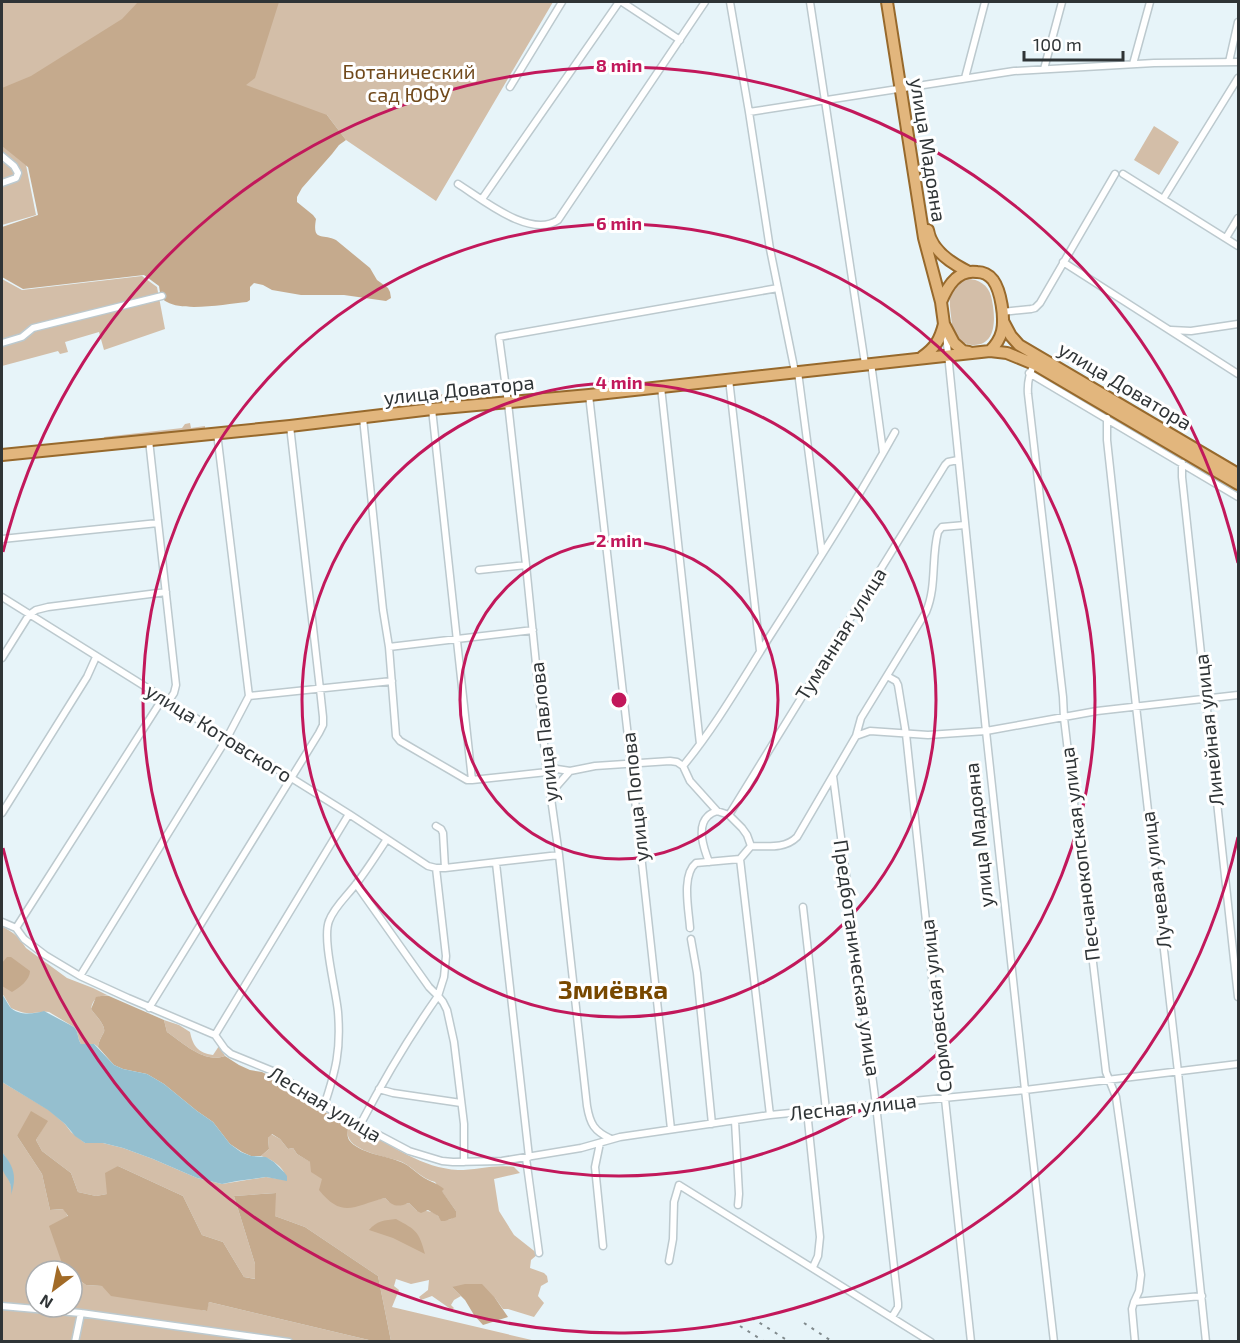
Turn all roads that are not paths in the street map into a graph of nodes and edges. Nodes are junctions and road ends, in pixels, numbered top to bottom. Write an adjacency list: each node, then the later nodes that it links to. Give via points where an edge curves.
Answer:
1 (562, 2): 19 (street)
2 (621, 2): 12 (street); 28 (street)
3 (705, 2): 12 (street)
4 (730, 2): 22 (street)
5 (810, 2): 21 (street)
6 (887, 2): 20 (main road, улица Мадояна)
7 (893, 2): 20 (main road, улица Мадояна)
8 (985, 2): 17 (street)
9 (1062, 2): 16 (street)
10 (1150, 2): 15 (street)
11 (1239, 22): 13 (street)
12 (680, 40): 28 (street, via 558,220 547,225 531,224 512,218)
13 (1229, 62): 14 (street); 15 (street)
14 (1239, 62)
15 (1133, 64): 16 (street)
16 (1044, 69): 17 (street)
17 (965, 78): 20 (street)
18 (1239, 78): 29 (street)
19 (510, 87)
20 (903, 88): 21 (street); 34 (main road, улица Мадояна, via 929,237 949,260); 37 (main road, улица Мадояна, via 924,238)
21 (824, 100): 22 (street); 47 (street)
22 (749, 112): 35 (street)
23 (2, 156): 26 (street, via 18,173 16,178)
24 (1115, 174): 33 (street)
25 (1123, 174): 29 (street)
26 (2, 183)
27 (458, 184): 28 (street)
28 (482, 199)
29 (1163, 199): 31 (street)
30 (1239, 218): 31 (street)
31 (1226, 238): 32 (street)
32 (1239, 246)
33 (1063, 262): 38 (street, via 1035,308); 41 (street)
34 (967, 271): 37 (main road, via 952,281); 38 (main road, via 992,279 998,288)
35 (778, 288): 49 (street); 54 (street, улица Павлова, via 499,337)
36 (162, 296): 42 (street, via 33,328 22,337)
37 (940, 302): 39 (main road)
38 (1003, 316): 43 (main road, via 999,340); 66 (main road, улица Доватора, via 1019,345)
39 (944, 324): 44 (main road, via 954,343); 45 (street, улица Мадояна); 46 (main road, via 932,351)
40 (1239, 324): 41 (street)
41 (1168, 330): 50 (street)
42 (2, 342)
43 (990, 351): 44 (main road); 48 (main road, улица Доватора, via 1007,353)
44 (972, 353): 45 (main road, улица Доватора)
45 (948, 356): 46 (main road, улица Доватора); 64 (street, улица Мадояна)
46 (919, 359): 47 (main road, улица Доватора)
47 (868, 364): 49 (main road, улица Доватора); 62 (street)
48 (1032, 369): 57 (street, улица Доватора); 67 (main road, улица Доватора); 92 (street, Песчанокопская улица, via 1028,394)
49 (796, 372): 51 (main road, улица Доватора); 72 (street)
50 (1239, 374)
51 (729, 379): 52 (main road, улица Доватора); 81 (street)
52 (661, 387): 53 (main road, улица Доватора); 97 (street)
53 (589, 395): 54 (main road, улица Доватора); 99 (street, улица Попова)
54 (508, 403): 55 (main road, улица Доватора); 73 (street, улица Павлова)
55 (432, 409): 56 (main road, улица Доватора); 79 (street)
56 (363, 418): 58 (main road, улица Доватора); 80 (street)
57 (1107, 418): 65 (street, улица Доватора); 91 (street, Лучевая улица)
58 (291, 426): 60 (main road, улица Доватора); 86 (street)
59 (895, 432): 62 (street)
60 (218, 433): 61 (main road, улица Доватора); 88 (street)
61 (148, 440): 63 (main road, улица Доватора); 69 (street)
62 (883, 453): 72 (street)
63 (2, 455)
64 (958, 460): 70 (street, улица Мадояна); 110 (street, Туманная улица, via 945,465)
65 (1182, 463): 68 (street, улица Доватора); 89 (street, Линейная улица)
66 (1239, 474)
67 (1239, 484)
68 (1239, 497)
69 (158, 523): 71 (street); 75 (street)
70 (964, 525): 84 (street, via 942,527 938,532 930,603); 93 (street, улица Мадояна)
71 (2, 539)
72 (822, 555): 81 (street)
73 (526, 565): 74 (street); 78 (street, улица Павлова)
74 (479, 570)
75 (166, 592): 77 (street, via 48,607); 90 (street, via 176,685)
76 (2, 597): 77 (street, улица Котовского)
77 (29, 615): 82 (street, улица Котовского); 83 (street)
78 (533, 630): 79 (street); 98 (street, улица Павлова)
79 (458, 639): 80 (street); 105 (street)
80 (389, 647): 85 (street)
81 (760, 652): 97 (street)
82 (96, 657): 90 (street, улица Котовского); 108 (street)
83 (2, 658)
84 (887, 676): 94 (street, Сормовская улица, via 898,685); 95 (street, via 861,718)
85 (392, 681): 86 (street); 105 (street, via 395,730 400,741 458,776)
86 (320, 689): 88 (street); 104 (street, via 322,725)
87 (1239, 695): 89 (street)
88 (249, 696): 96 (street)
89 (1206, 699): 91 (street); 128 (street, Линейная улица)
90 (166, 700): 96 (street, улица Котовского); 123 (street)
91 (1136, 706): 92 (street); 132 (street, Лучевая улица)
92 (1064, 718): 93 (street); 133 (street, Песчанокопская улица)
93 (986, 731): 94 (street); 135 (street, улица Мадояна)
94 (906, 734): 95 (street, via 870,731); 136 (street, Сормовская улица)
95 (856, 735): 103 (street)
96 (227, 738): 104 (street, улица Котовского); 126 (street)
97 (700, 745): 100 (street)
98 (546, 763): 101 (street); 102 (street, улица Павлова)
99 (632, 763): 100 (street, via 669,761); 101 (street); 146 (street, улица Попова)
100 (683, 766): 107 (street)
101 (570, 771): 106 (street)
102 (547, 772): 105 (street); 106 (street, улица Павлова)
103 (833, 776): 113 (street, via 792,842); 138 (street, Предботаническая улица)
104 (292, 778): 109 (street, улица Котовского); 129 (street)
105 (472, 780)
106 (550, 796): 114 (street, улица Павлова)
107 (717, 811): 110 (street); 116 (street, via 703,825)
108 (2, 813)
109 (350, 814): 112 (street, улица Котовского); 130 (street)
110 (729, 816): 113 (street, via 742,828)
111 (435, 826): 119 (street, via 443,833)
112 (387, 839): 118 (street, улица Котовского); 120 (street)
113 (752, 846): 115 (street)
114 (559, 855): 117 (street, улица Котовского); 147 (street, улица Павлова, via 586,1106 596,1131)
115 (740, 859): 116 (street); 142 (street)
116 (709, 862): 124 (street, via 696,863 688,874)
117 (496, 863): 119 (street, улица Котовского); 149 (street)
118 (436, 868): 119 (street, улица Котовского); 127 (street, via 446,956)
119 (445, 868)
120 (356, 884): 127 (street); 139 (street, via 332,915 327,929 339,1043 337,1065)
121 (803, 906): 140 (street)
122 (2, 922): 123 (street, Лесная улица)
123 (16, 928): 126 (street, Лесная улица, via 31,945)
124 (690, 928)
125 (691, 939): 144 (street)
126 (80, 975): 129 (street, Лесная улица)
127 (438, 996): 134 (street); 137 (street, via 447,1010 452,1032)
128 (1239, 997)
129 (149, 1008): 130 (street, Лесная улица)
130 (215, 1035): 139 (street, Лесная улица, via 231,1054 275,1072)
131 (1239, 1065): 132 (street, Лесная улица)
132 (1178, 1072): 133 (street, Лесная улица); 156 (street, Лучевая улица)
133 (1108, 1080): 135 (street, Лесная улица); 157 (street, Песчанокопская улица, via 1116,1097 1141,1275)
134 (379, 1089): 137 (street); 145 (street)
135 (1025, 1090): 136 (street, Лесная улица); 167 (street, улица Мадояна)
136 (946, 1097): 138 (street, Лесная улица); 166 (street, Сормовская улица)
137 (461, 1103): 150 (street)
138 (876, 1105): 140 (street, Лесная улица); 161 (street, Предботаническая улица, via 898,1303)
139 (324, 1106): 145 (street, Лесная улица)
140 (825, 1110): 141 (street, Лесная улица)
141 (807, 1111): 142 (street, Лесная улица); 155 (street, via 820,1237)
142 (770, 1115): 143 (street, Лесная улица)
143 (735, 1121): 144 (street, Лесная улица); 151 (street)
144 (712, 1124): 146 (street, Лесная улица)
145 (360, 1125): 150 (street, Лесная улица, via 418,1154)
146 (671, 1129): 147 (street, Лесная улица)
147 (612, 1139): 148 (street, Лесная улица)
148 (600, 1143): 149 (street, Лесная улица); 152 (street, via 595,1167)
149 (528, 1157): 150 (street, Лесная улица); 153 (street)
150 (464, 1162)
151 (738, 1205)
152 (603, 1246)
153 (539, 1252)
154 (669, 1262): 155 (street, via 679,1185)
155 (813, 1268): 161 (street)
156 (1202, 1296): 157 (street); 169 (street, Лучевая улица)
157 (1134, 1302): 168 (street, Песчанокопская улица)
158 (2, 1306): 159 (street)
159 (24, 1308)
160 (84, 1313): 164 (street)
161 (892, 1317): 165 (street)
162 (80, 1319): 163 (street)
163 (75, 1341)
164 (289, 1341)
165 (931, 1341)
166 (971, 1341)
167 (1054, 1341)
168 (1135, 1341)
169 (1206, 1341)

